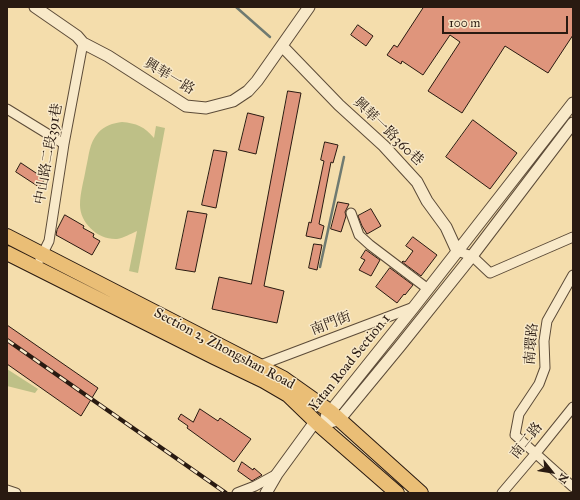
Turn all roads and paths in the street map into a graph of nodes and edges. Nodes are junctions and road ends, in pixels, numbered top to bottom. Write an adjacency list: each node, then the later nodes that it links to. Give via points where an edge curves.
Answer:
1 (36, 7): 3 (street, 興華一路)
2 (309, 7): 4 (street, 興華一路)
3 (83, 43): 4 (street, 興華一路, via 186,106 200,108 239,98 257,81); 8 (street, 中山路二段391巷)
4 (282, 46): 12 (street, 興華一路360巷, via 417,182 446,227)
5 (573, 103): 12 (street, Yatan Road Section 1)
6 (7, 109): 8 (street)
7 (573, 123): 15 (street, Yatan Road Section 1)
8 (64, 144): 14 (street, 中山路二段391巷, via 49,241)
9 (351, 213): 18 (street, via 359,235)
10 (7, 236): 14 (main road, Section 2, Zhongshan Road)
11 (573, 237): 15 (street, via 490,273)
12 (458, 252): 15 (street); 18 (street, Yatan Road Section 1)
13 (7, 253): 16 (main road, Section 2, Zhongshan Road)
14 (42, 254): 16 (street, 中山路二段391巷); 20 (main road, Section 2, Zhongshan Road)
15 (472, 256): 22 (street, Yatan Road Section 1, via 400,346)
16 (36, 268): 23 (main road, Section 2, Zhongshan Road, via 264,381 288,395)
17 (573, 275): 24 (street, 南環路, via 547,321 544,341 545,368 519,414 515,435)
18 (428, 289): 19 (street, Yatan Road Section 1)
19 (414, 307): 20 (street, 南門街); 22 (street, Yatan Road Section 1)
20 (258, 366): 22 (main road, Section 2, Zhongshan Road, via 293,384)
21 (573, 407): 24 (street, 南二路)
22 (335, 416): 23 (street, Yatan Road Section 1); 32 (main road, Section 2, Zhongshan Road)
23 (318, 424): 25 (street, Yatan Road Section 1, via 312,426); 31 (main road, Section 2, Zhongshan Road)
24 (536, 453): 26 (street); 33 (street, 南二路)
25 (277, 474): 29 (street); 30 (street, Yatan Road Section 1)
26 (573, 487)
27 (7, 490): 28 (street)
28 (16, 493)
29 (237, 493)
30 (266, 493)
31 (397, 493)
32 (421, 493)
33 (502, 493)

